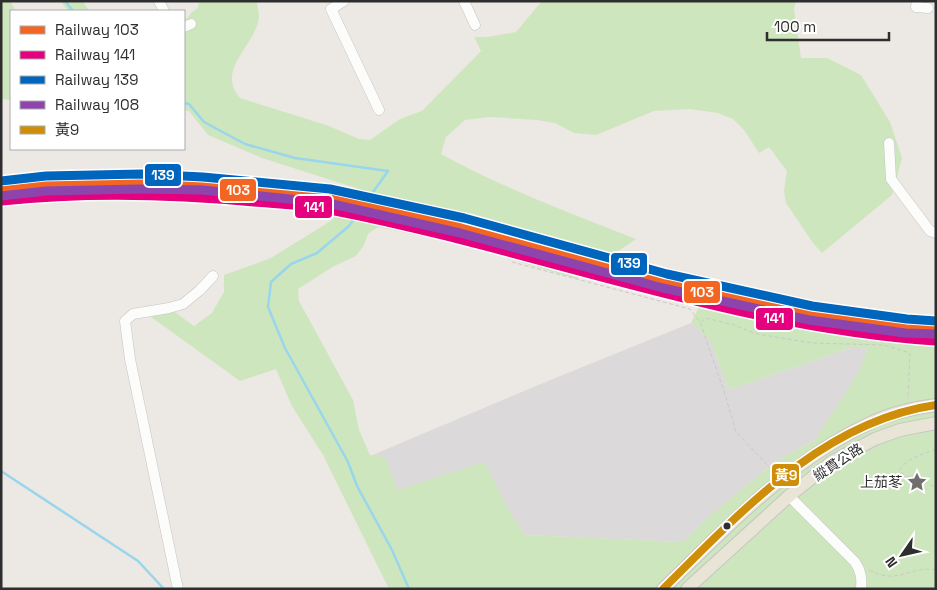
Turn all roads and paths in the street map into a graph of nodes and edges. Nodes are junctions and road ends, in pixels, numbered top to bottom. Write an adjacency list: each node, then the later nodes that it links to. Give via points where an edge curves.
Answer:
1 (344, 1): 6 (street, via 331,9)
2 (464, 1): 5 (street)
3 (917, 1): 4 (street, via 916,7)
4 (928, 8)
5 (475, 25)
6 (379, 110)
7 (889, 143): 8 (street, via 892,179 930,231)
8 (936, 233)
9 (512, 262): 11 (path, via 690,309)
10 (213, 276): 23 (street, via 182,304 133,314 125,322)
11 (700, 322): 13 (path, via 706,318 757,334 812,342 884,345 910,352); 16 (path, via 736,432)
12 (936, 405): 13 (main road, 縱貫公路)
13 (908, 409): 16 (main road, 縱貫公路, via 870,422)
14 (936, 423): 18 (main road, 縱貫公路, via 875,439 833,462)
15 (936, 449): 17 (path, via 915,456 900,469 906,477 914,476)
16 (780, 479): 19 (main road, 縱貫公路)
17 (936, 488)
18 (789, 496): 20 (main road, 縱貫公路); 26 (street, via 855,562 862,578)
19 (701, 551): 20 (main road); 24 (main road, 縱貫公路)
20 (718, 562): 25 (main road, 縱貫公路)
21 (870, 570): 22 (path, via 888,577 928,568)
22 (936, 570)
23 (178, 589)
24 (663, 589)
25 (688, 589)
26 (861, 589)

